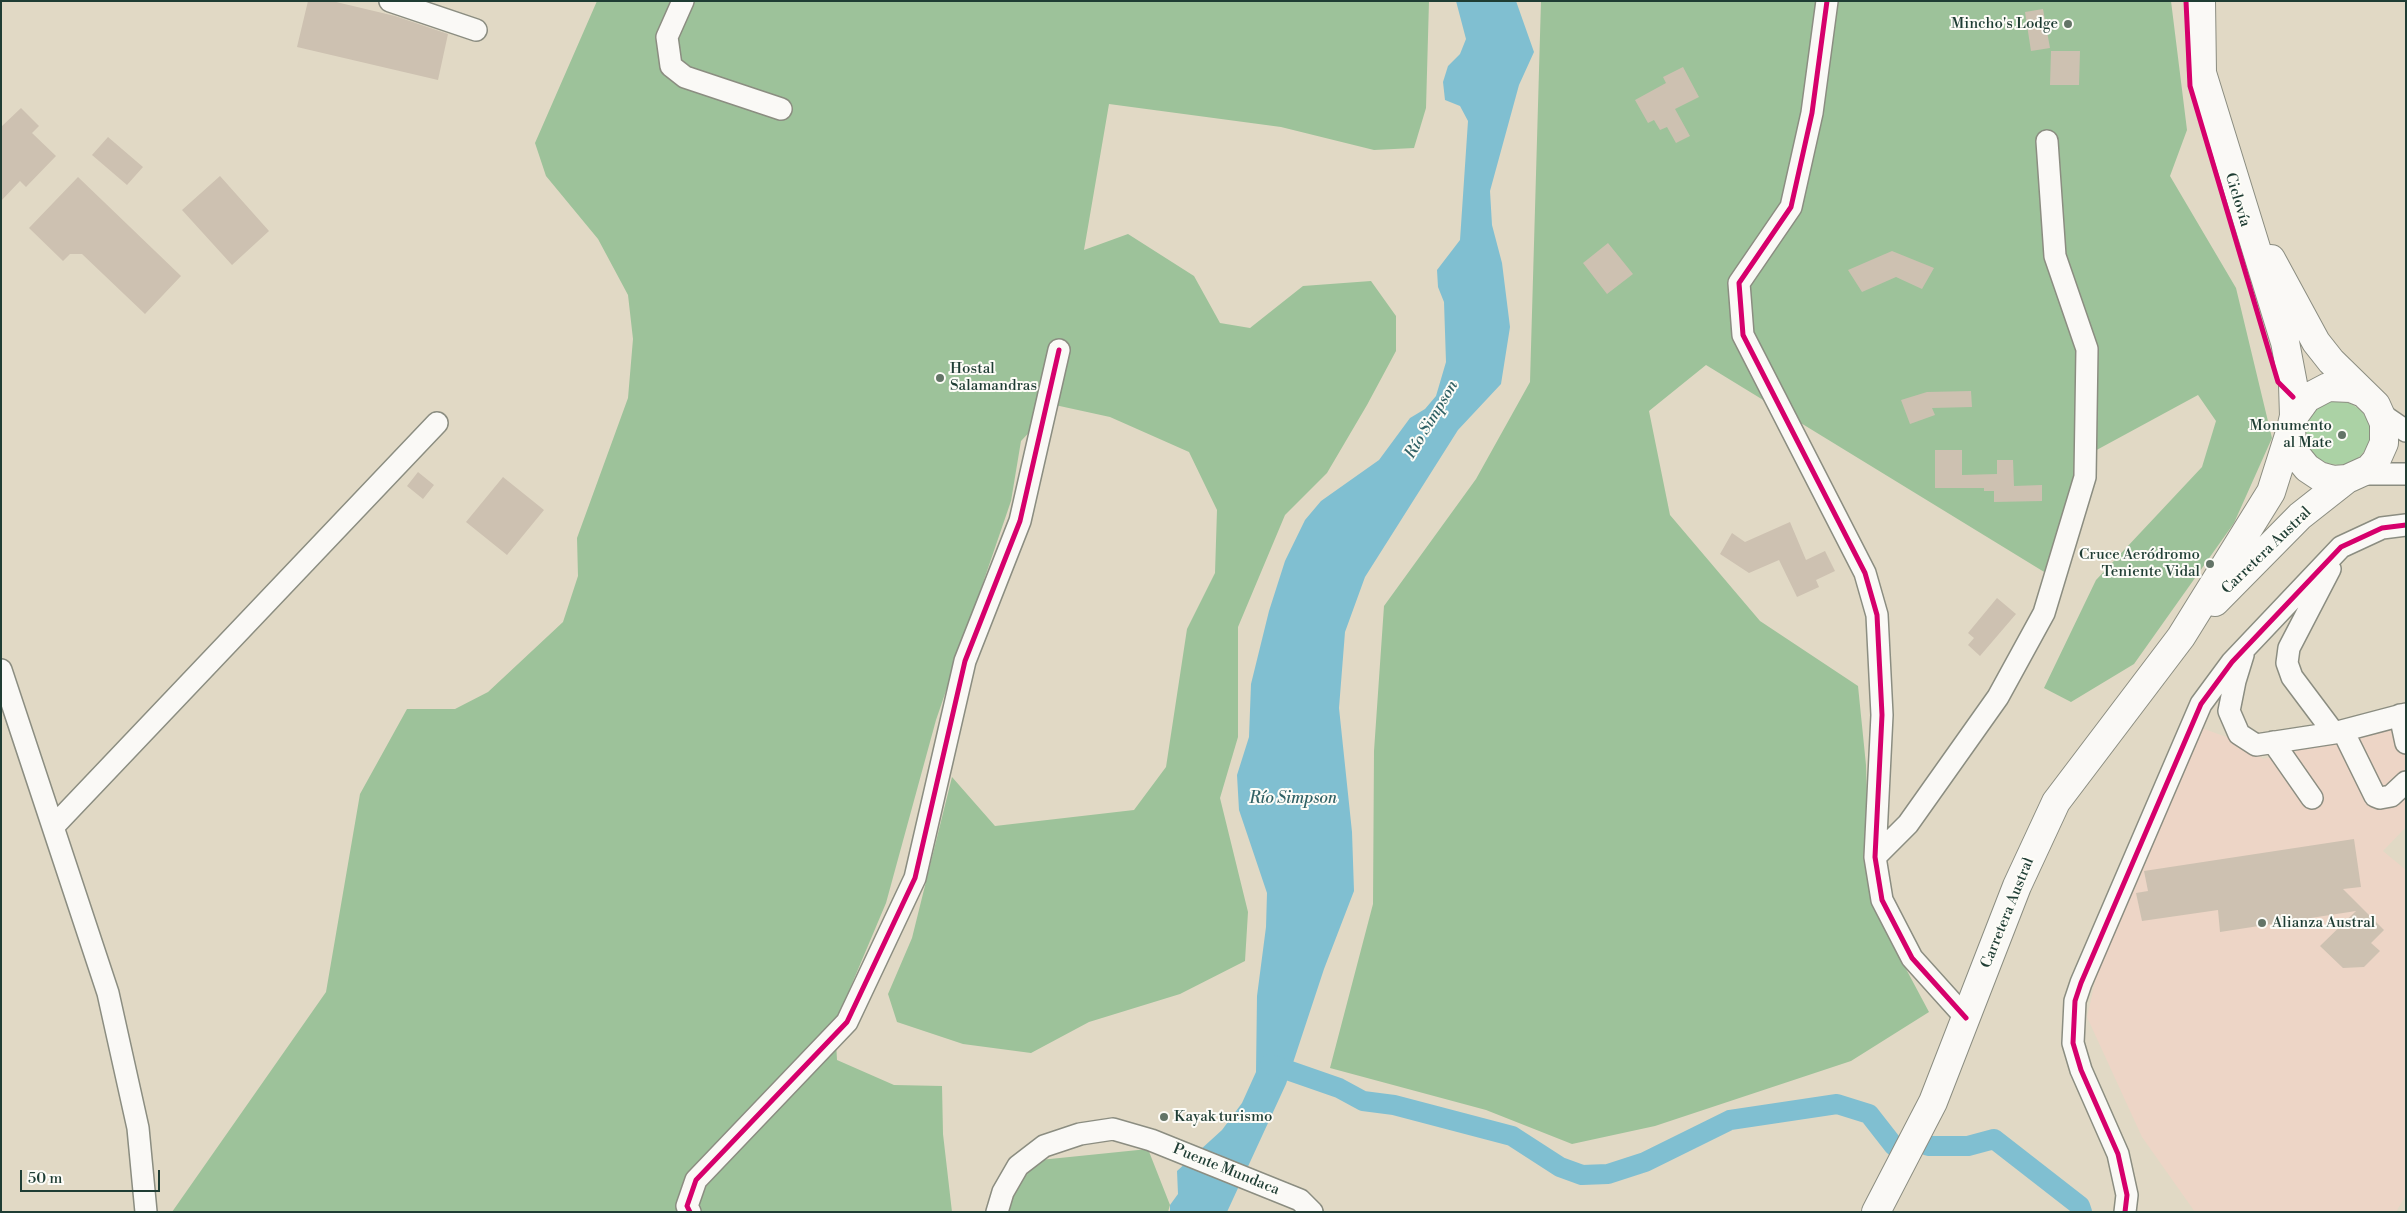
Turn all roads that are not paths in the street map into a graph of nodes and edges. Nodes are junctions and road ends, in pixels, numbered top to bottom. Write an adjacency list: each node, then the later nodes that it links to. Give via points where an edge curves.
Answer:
1 (390, 1): 5 (street)
2 (683, 1): 6 (street, via 667,37 670,66 684,78)
3 (1827, 1): 29 (street, via 1812,113 1791,207 1739,283 1743,335 1865,572 1877,615 1882,716)
4 (2201, 1): 8 (highway, Carretera Austral, via 2202,73)
5 (476, 30)
6 (781, 109)
7 (2047, 141): 29 (street, via 2055,256 2087,349 2085,477 2044,613 1998,697 1908,824)
8 (2240, 200): 10 (highway, Carretera Austral, via 2316,342); 13 (highway, Carretera Austral, via 2285,342 2293,384)
9 (1059, 350): 34 (street, via 1020,520 965,661 915,878 847,1022 696,1180 687,1206)
10 (2362, 392): 11 (highway, Carretera Austral); 13 (highway, via 2328,387 2307,398)
11 (2381, 414): 14 (street); 16 (highway, Carretera Austral, via 2384,443 2376,461)
12 (437, 423): 28 (street)
13 (2293, 423): 16 (highway, via 2292,444 2307,468 2333,480); 19 (highway, Carretera Austral, via 2271,492)
14 (2406, 431)
15 (2406, 474): 16 (street)
16 (2354, 477): 19 (highway, Carretera Austral, via 2300,516)
17 (2406, 525): 18 (street, via 2382,528)
18 (2341, 547): 20 (street); 23 (street, via 2289,648 2287,664 2292,677)
19 (2181, 637): 30 (highway, Carretera Austral, via 2056,802 2017,886)
20 (2245, 648): 24 (street, via 2229,711 2239,734 2256,745); 36 (street, via 2201,704 2084,974 2076,1001 2073,1043 2080,1070 2118,1154 2127,1195)
21 (1, 670): 28 (street)
22 (2403, 715): 23 (street); 25 (street)
23 (2338, 732): 24 (street); 26 (street, via 2375,796 2390,796)
24 (2273, 742): 27 (street)
25 (2406, 743)
26 (2406, 782)
27 (2312, 798)
28 (53, 827): 33 (street, via 108,993 138,1128)
29 (1875, 857): 30 (street, via 1882,900 1912,958)
30 (1966, 1018): 32 (highway, Carretera Austral, via 1932,1102)
31 (1306, 1206): 35 (street, Puente Mundaca, via 1151,1140 1113,1129 1080,1134 1044,1146 1018,1166 1003,1192)
32 (1880, 1208)
33 (146, 1212)
34 (690, 1212)
35 (997, 1212)
36 (2125, 1212)

